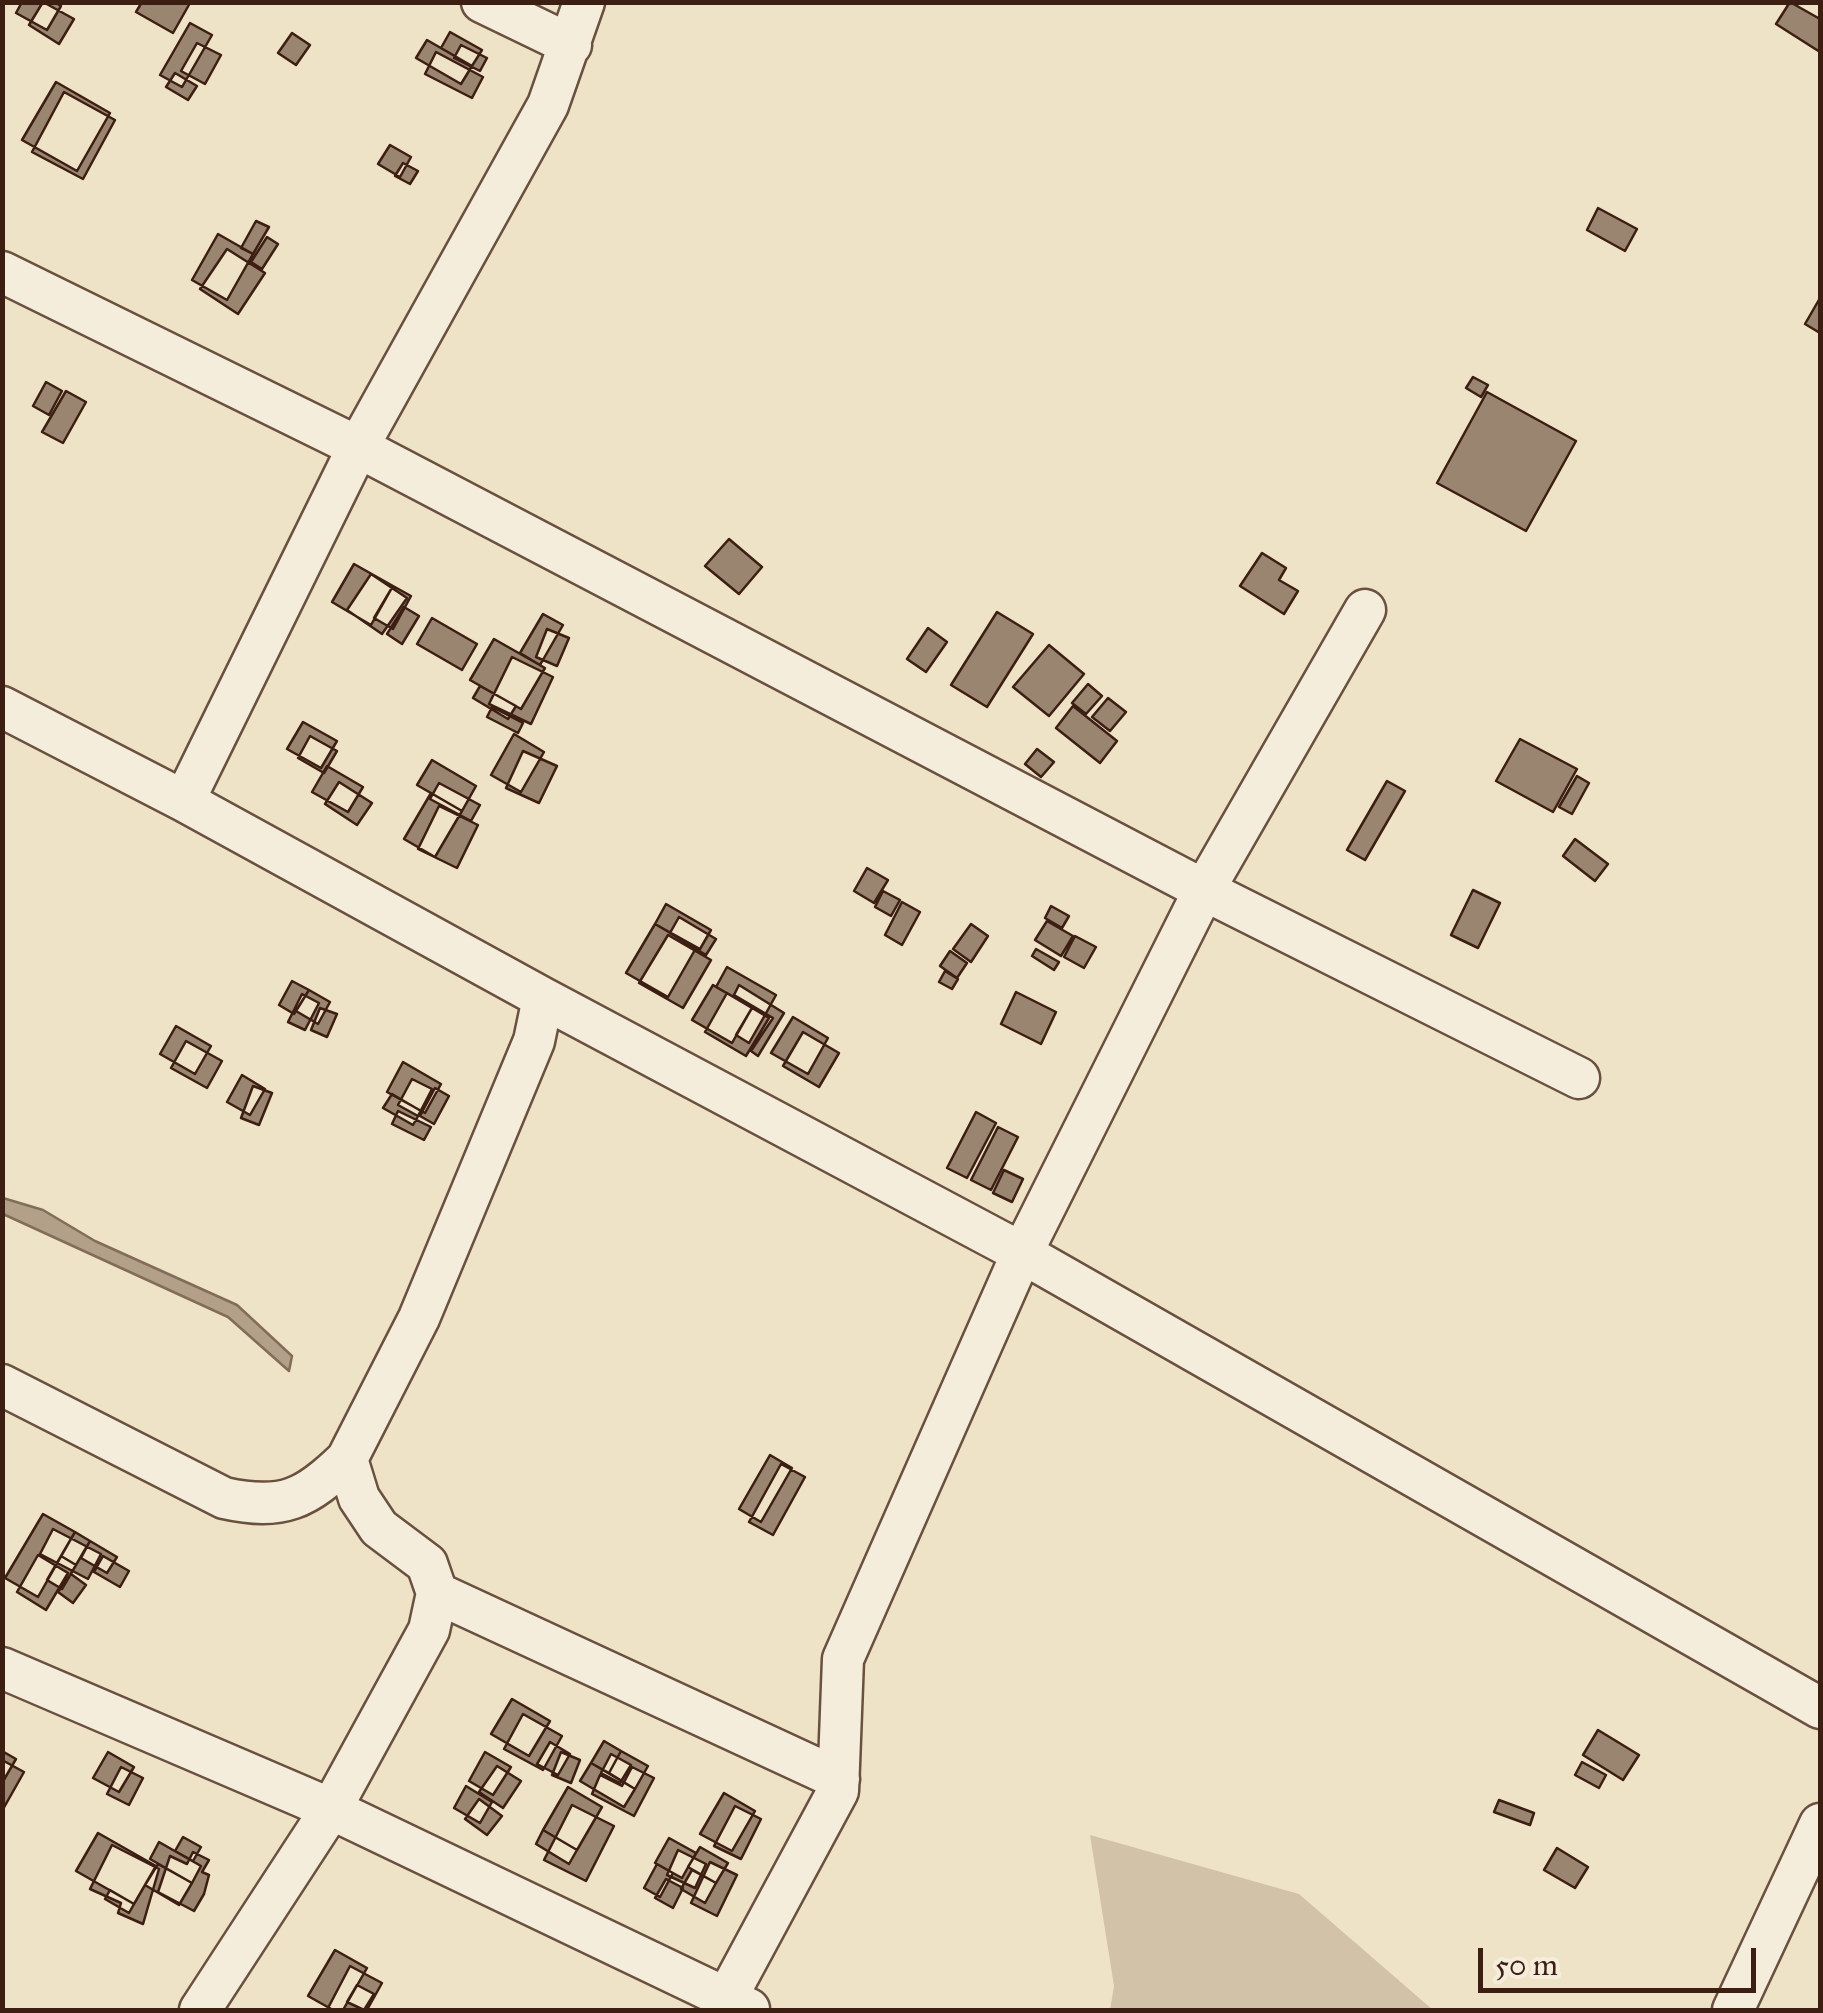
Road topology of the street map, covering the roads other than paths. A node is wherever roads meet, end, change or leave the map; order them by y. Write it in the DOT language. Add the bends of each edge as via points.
graph roads {
  1 [pos="482,2"];
  2 [pos="584,2"];
  3 [pos="571,45"];
  4 [pos="2,272"];
  5 [pos="358,446"];
  6 [pos="1365,610"];
  7 [pos="2,707"];
  8 [pos="184,801"];
  9 [pos="1204,890"];
  10 [pos="543,998"];
  11 [pos="1579,1078"];
  12 [pos="1022,1253"];
  13 [pos="2,1386"];
  14 [pos="347,1459"];
  15 [pos="438,1594"];
  16 [pos="2,1668"];
  17 [pos="1820,1708"];
  18 [pos="839,1779"];
  19 [pos="331,1809"];
  20 [pos="1820,1824"];
  21 [pos="733,2006"];
  22 [pos="200,2010"];
  23 [pos="1733,2010"];
  1 -- 3 [label="street"];
  2 -- 3 [label="street"];
  3 -- 5 [label="street" via="548,104"];
  4 -- 5 [label="street"];
  5 -- 8 [label="street"];
  5 -- 9 [label="street"];
  6 -- 9 [label="street"];
  7 -- 8 [label="street"];
  8 -- 10 [label="street"];
  9 -- 11 [label="street"];
  9 -- 12 [label="street"];
  10 -- 12 [label="street"];
  10 -- 14 [label="street" via="534,1042 419,1318"];
  12 -- 17 [label="street"];
  12 -- 18 [label="street" via="844,1658"];
  13 -- 14 [label="street" via="224,1498 296,1498"];
  14 -- 15 [label="street" via="359,1498 380,1528 428,1564"];
  15 -- 18 [label="street"];
  15 -- 19 [label="street" via="428,1630"];
  16 -- 19 [label="street"];
  18 -- 21 [label="street"];
  19 -- 21 [label="street"];
  19 -- 22 [label="street"];
  20 -- 23 [label="street"];
}
